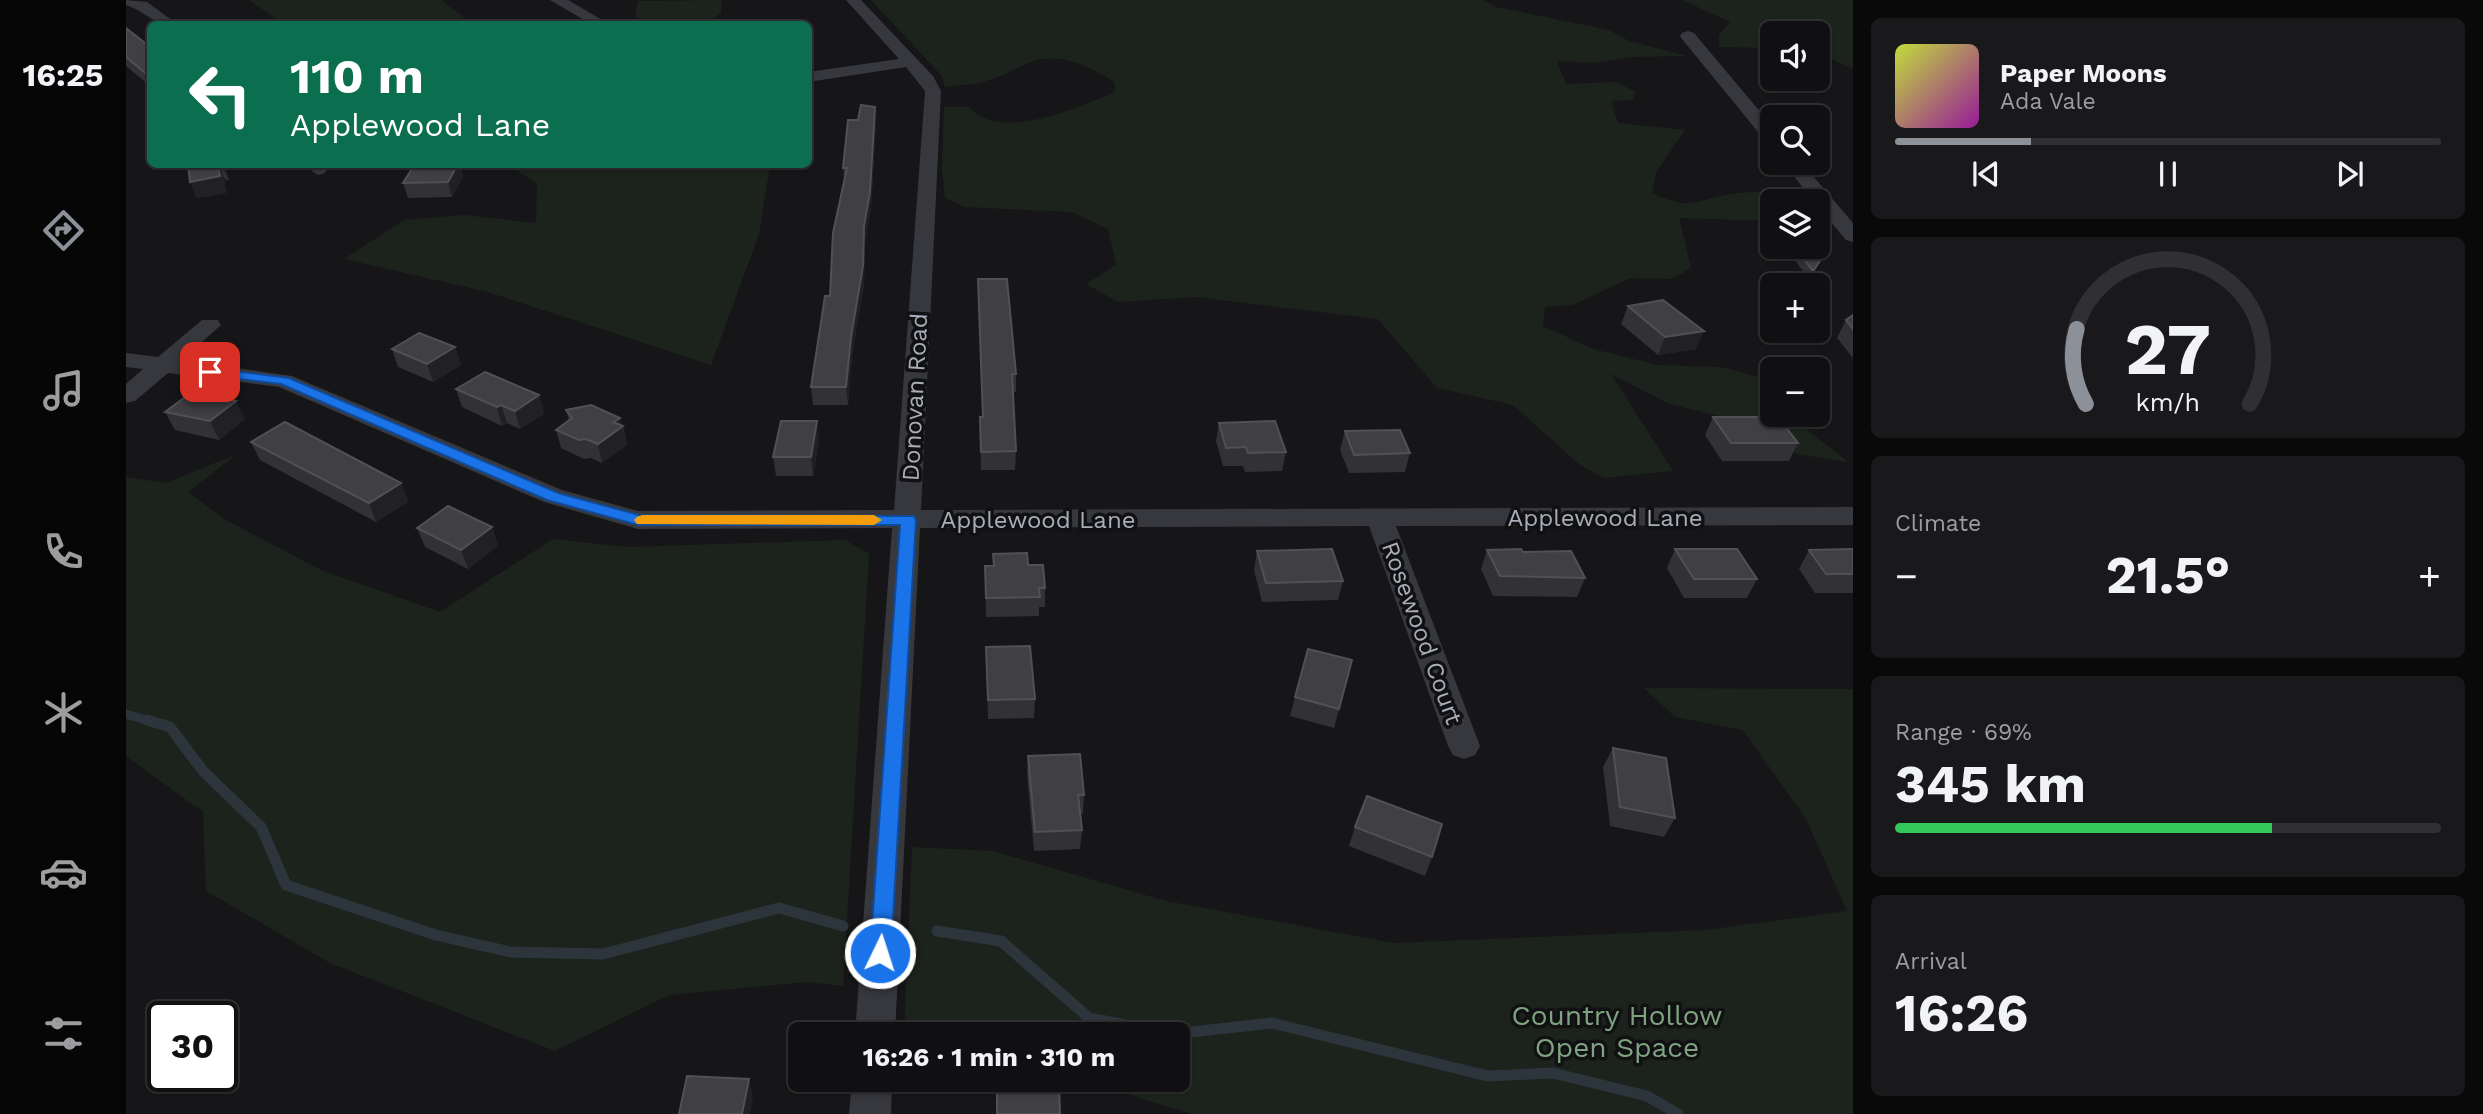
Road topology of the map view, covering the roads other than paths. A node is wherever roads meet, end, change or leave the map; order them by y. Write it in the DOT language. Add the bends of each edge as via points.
graph roads {
  1 [pos="127,0"];
  2 [pos="557,0"];
  3 [pos="853,0"];
  4 [pos="165,21"];
  5 [pos="596,21"];
  6 [pos="1688,36"];
  7 [pos="910,62"];
  8 [pos="812,77"];
  9 [pos="1760,123"];
  10 [pos="1802,175"];
  11 [pos="1853,236"];
  12 [pos="210,325"];
  13 [pos="126,360"];
  14 [pos="160,366"];
  15 [pos="126,396"];
  16 [pos="1853,516"];
  17 [pos="908,520"];
  18 [pos="1380,520"];
  19 [pos="1464,746"];
  20 [pos="876,1022"];
  21 [pos="871,1092"];
  22 [pos="870,1114"];
  1 -- 4 [label="street"];
  2 -- 5 [label="street"];
  3 -- 7 [label="street, Donovan Road"];
  6 -- 9 [label="street"];
  7 -- 8 [label="street"];
  7 -- 17 [label="street, Donovan Road" via="933,91"];
  10 -- 11 [label="street"];
  12 -- 14 [label="street"];
  13 -- 14 [label="street, Applewood Lane"];
  14 -- 15 [label="street"];
  14 -- 17 [label="street, Applewood Lane" via="284,381 553,496 638,520"];
  16 -- 18 [label="street, Applewood Lane"];
  17 -- 18 [label="street, Applewood Lane"];
  17 -- 20 [label="street, Donovan Road"];
  18 -- 19 [label="street, Rosewood Court"];
  21 -- 22 [label="street"];
}
